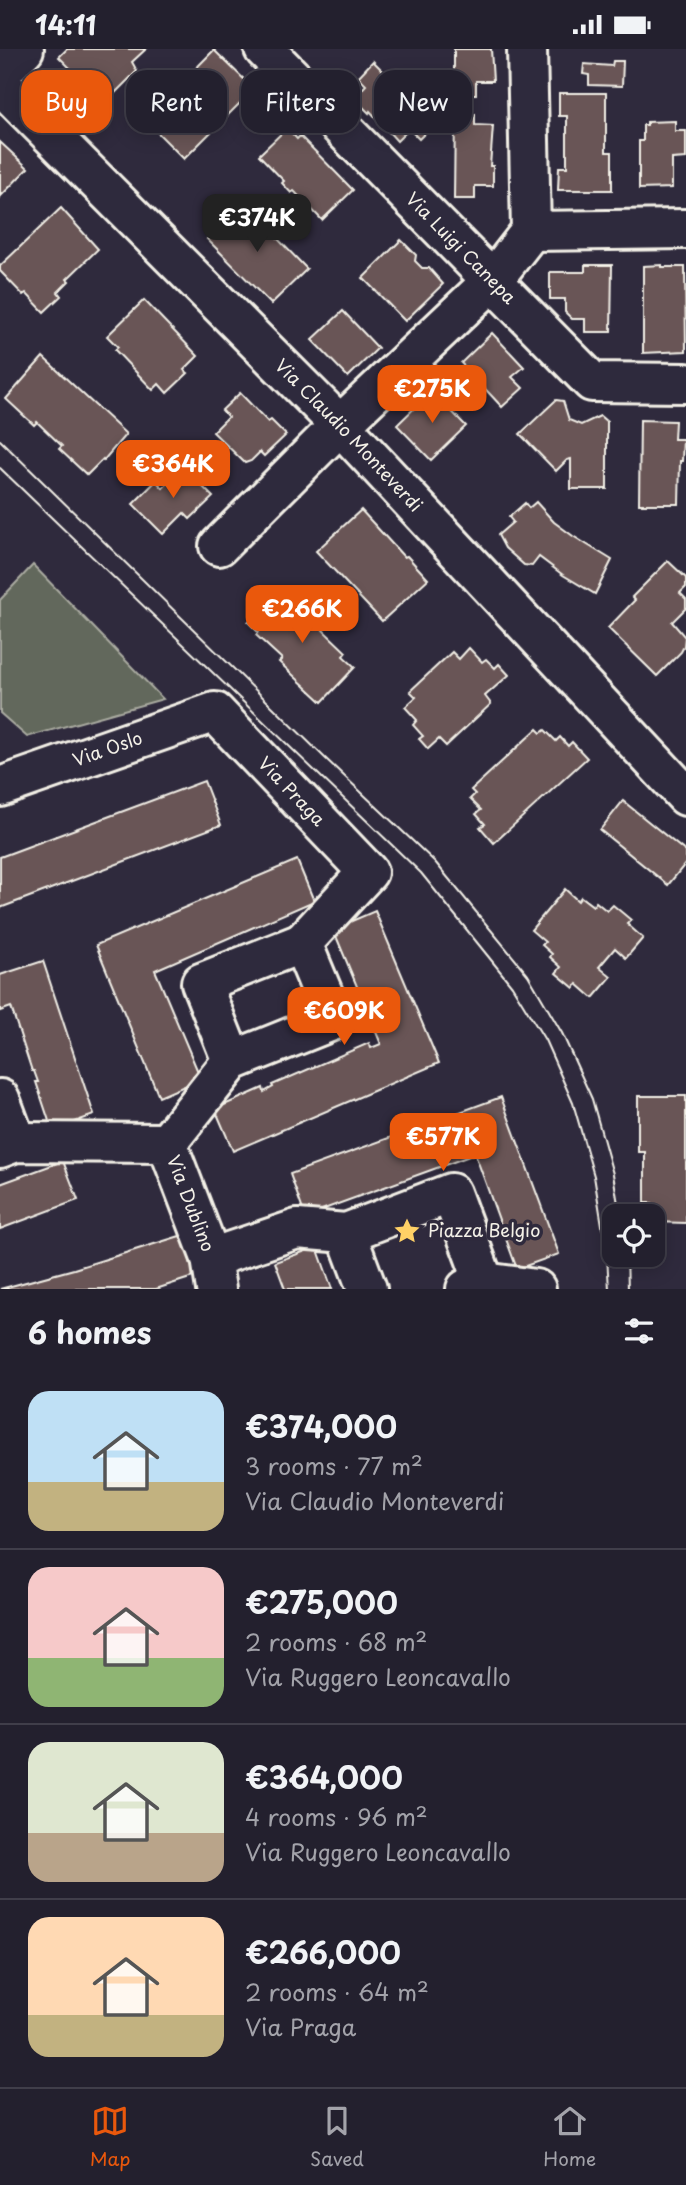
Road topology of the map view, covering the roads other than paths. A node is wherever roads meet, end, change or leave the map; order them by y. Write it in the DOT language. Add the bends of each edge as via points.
graph roads {
  1 [pos="24,49"];
  2 [pos="264,49"];
  3 [pos="527,49"];
  4 [pos="0,73"];
  5 [pos="0,84"];
  6 [pos="686,229"];
  7 [pos="531,231"];
  8 [pos="492,281"];
  9 [pos="686,383"];
  10 [pos="340,425"];
  11 [pos="219,546"];
  12 [pos="215,712"];
  13 [pos="0,787"];
  14 [pos="686,796"];
  15 [pos="302,943"];
  16 [pos="232,1061"];
  17 [pos="0,1099"];
  18 [pos="167,1143"];
  19 [pos="8,1145"];
  20 [pos="346,1233"];
  21 [pos="213,1274"];
  22 [pos="475,1286"];
  23 [pos="367,1289"];
  24 [pos="536,1289"];
  1 -- 4 [label="street"];
  2 -- 8 [label="street, Via Luigi Canepa"];
  3 -- 7 [label="street"];
  5 -- 10 [label="street, Via Claudio Monteverdi"];
  6 -- 7 [label="street"];
  7 -- 8 [label="street"];
  8 -- 9 [label="street, Via Luigi Canepa" via="592,382"];
  8 -- 10 [label="street"];
  10 -- 11 [label="street"];
  10 -- 14 [label="street, Via Claudio Monteverdi"];
  12 -- 13 [label="street, Via Oslo"];
  12 -- 15 [label="street, Via Praga" via="368,872"];
  15 -- 16 [label="street" via="201,983"];
  15 -- 16 [label="street" via="334,1020"];
  16 -- 18 [label="street"];
  17 -- 19 [label="street"];
  18 -- 19 [label="street, Via Dublino"];
  18 -- 21 [label="street, Via Dublino"];
  20 -- 21 [label="street" via="297,1229"];
  20 -- 22 [label="street" via="451,1193"];
  20 -- 23 [label="street"];
  22 -- 24 [label="street"];
}
